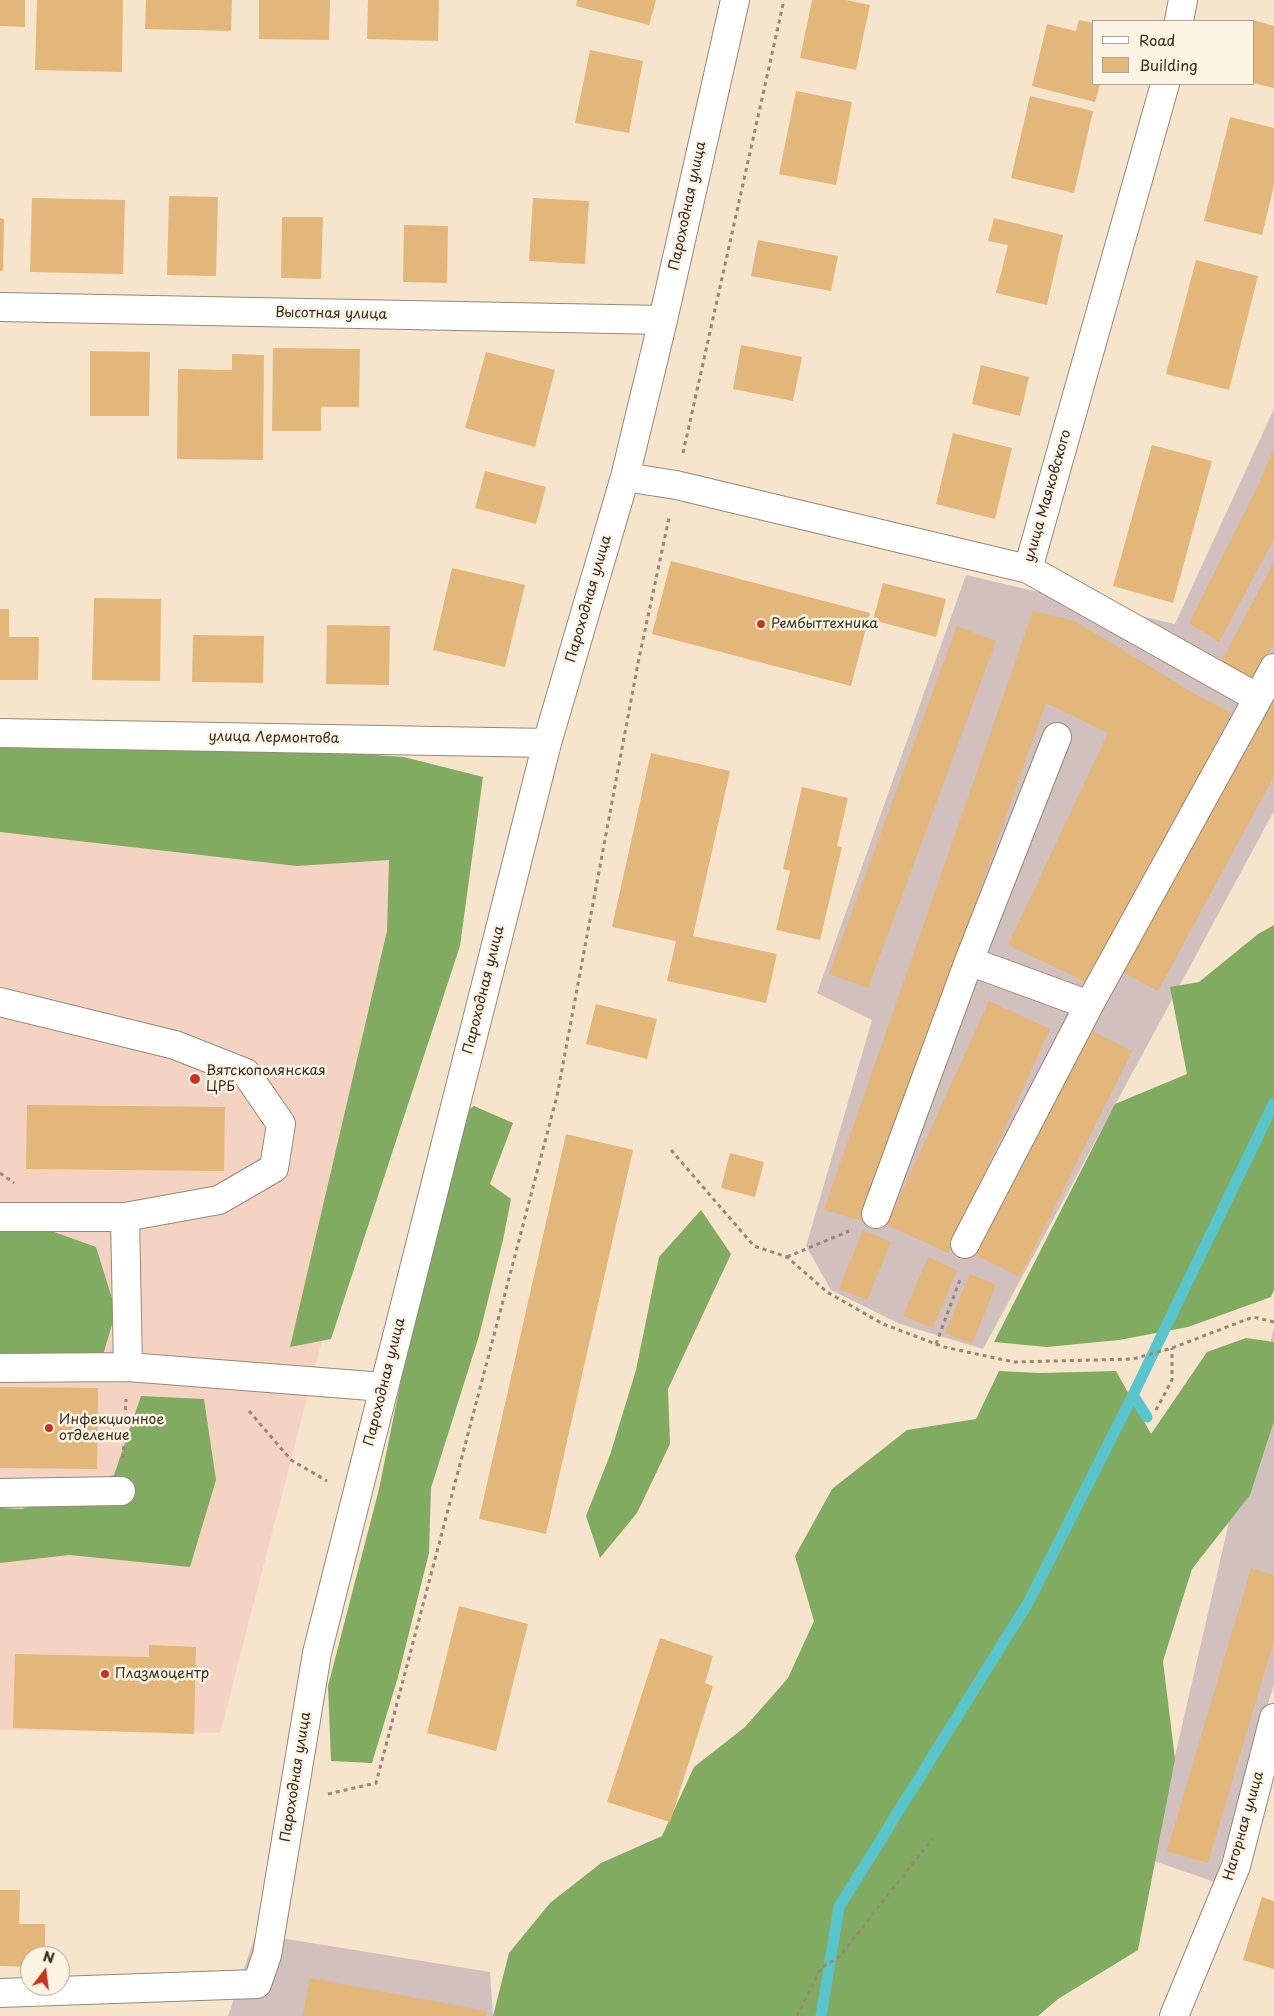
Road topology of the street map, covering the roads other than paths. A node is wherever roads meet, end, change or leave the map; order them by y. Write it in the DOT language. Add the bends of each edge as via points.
graph roads {
  1 [pos="735,0"];
  2 [pos="1184,0"];
  3 [pos="1179,20"];
  4 [pos="1165,85"];
  5 [pos="0,308"];
  6 [pos="663,320"];
  7 [pos="625,477"];
  8 [pos="1028,569"];
  9 [pos="1274,668"];
  10 [pos="1258,698"];
  11 [pos="0,733"];
  12 [pos="1057,737"];
  13 [pos="547,743"];
  14 [pos="969,961"];
  15 [pos="0,1002"];
  16 [pos="1089,1005"];
  17 [pos="876,1214"];
  18 [pos="125,1217"];
  19 [pos="0,1218"];
  20 [pos="965,1244"];
  21 [pos="128,1367"];
  22 [pos="0,1368"];
  23 [pos="384,1387"];
  24 [pos="121,1491"];
  25 [pos="0,1493"];
  26 [pos="1274,1718"];
  27 [pos="0,1993"];
  28 [pos="1174,2016"];
  1 -- 6 [label="street, Пароходная улица"];
  2 -- 3 [label="street"];
  4 -- 8 [label="street, улица Маяковского"];
  5 -- 6 [label="street, Высотная улица"];
  6 -- 7 [label="street, Пароходная улица"];
  7 -- 8 [label="street, улица Маяковского" via="676,485"];
  7 -- 13 [label="street, Пароходная улица"];
  8 -- 10 [label="street"];
  9 -- 10 [label="street"];
  10 -- 16 [label="street"];
  11 -- 13 [label="street, улица Лермонтова"];
  12 -- 14 [label="street"];
  13 -- 23 [label="street, Пароходная улица"];
  14 -- 16 [label="street"];
  14 -- 17 [label="street"];
  15 -- 18 [label="street" via="175,1045 246,1073 280,1124 274,1168 219,1200"];
  16 -- 20 [label="street"];
  18 -- 19 [label="street"];
  18 -- 21 [label="street"];
  21 -- 22 [label="street"];
  21 -- 23 [label="street"];
  23 -- 27 [label="street, Пароходная улица" via="317,1653 267,1955 257,1984"];
  24 -- 25 [label="street"];
  26 -- 28 [label="street, Нагорная улица" via="1236,1866"];
}
